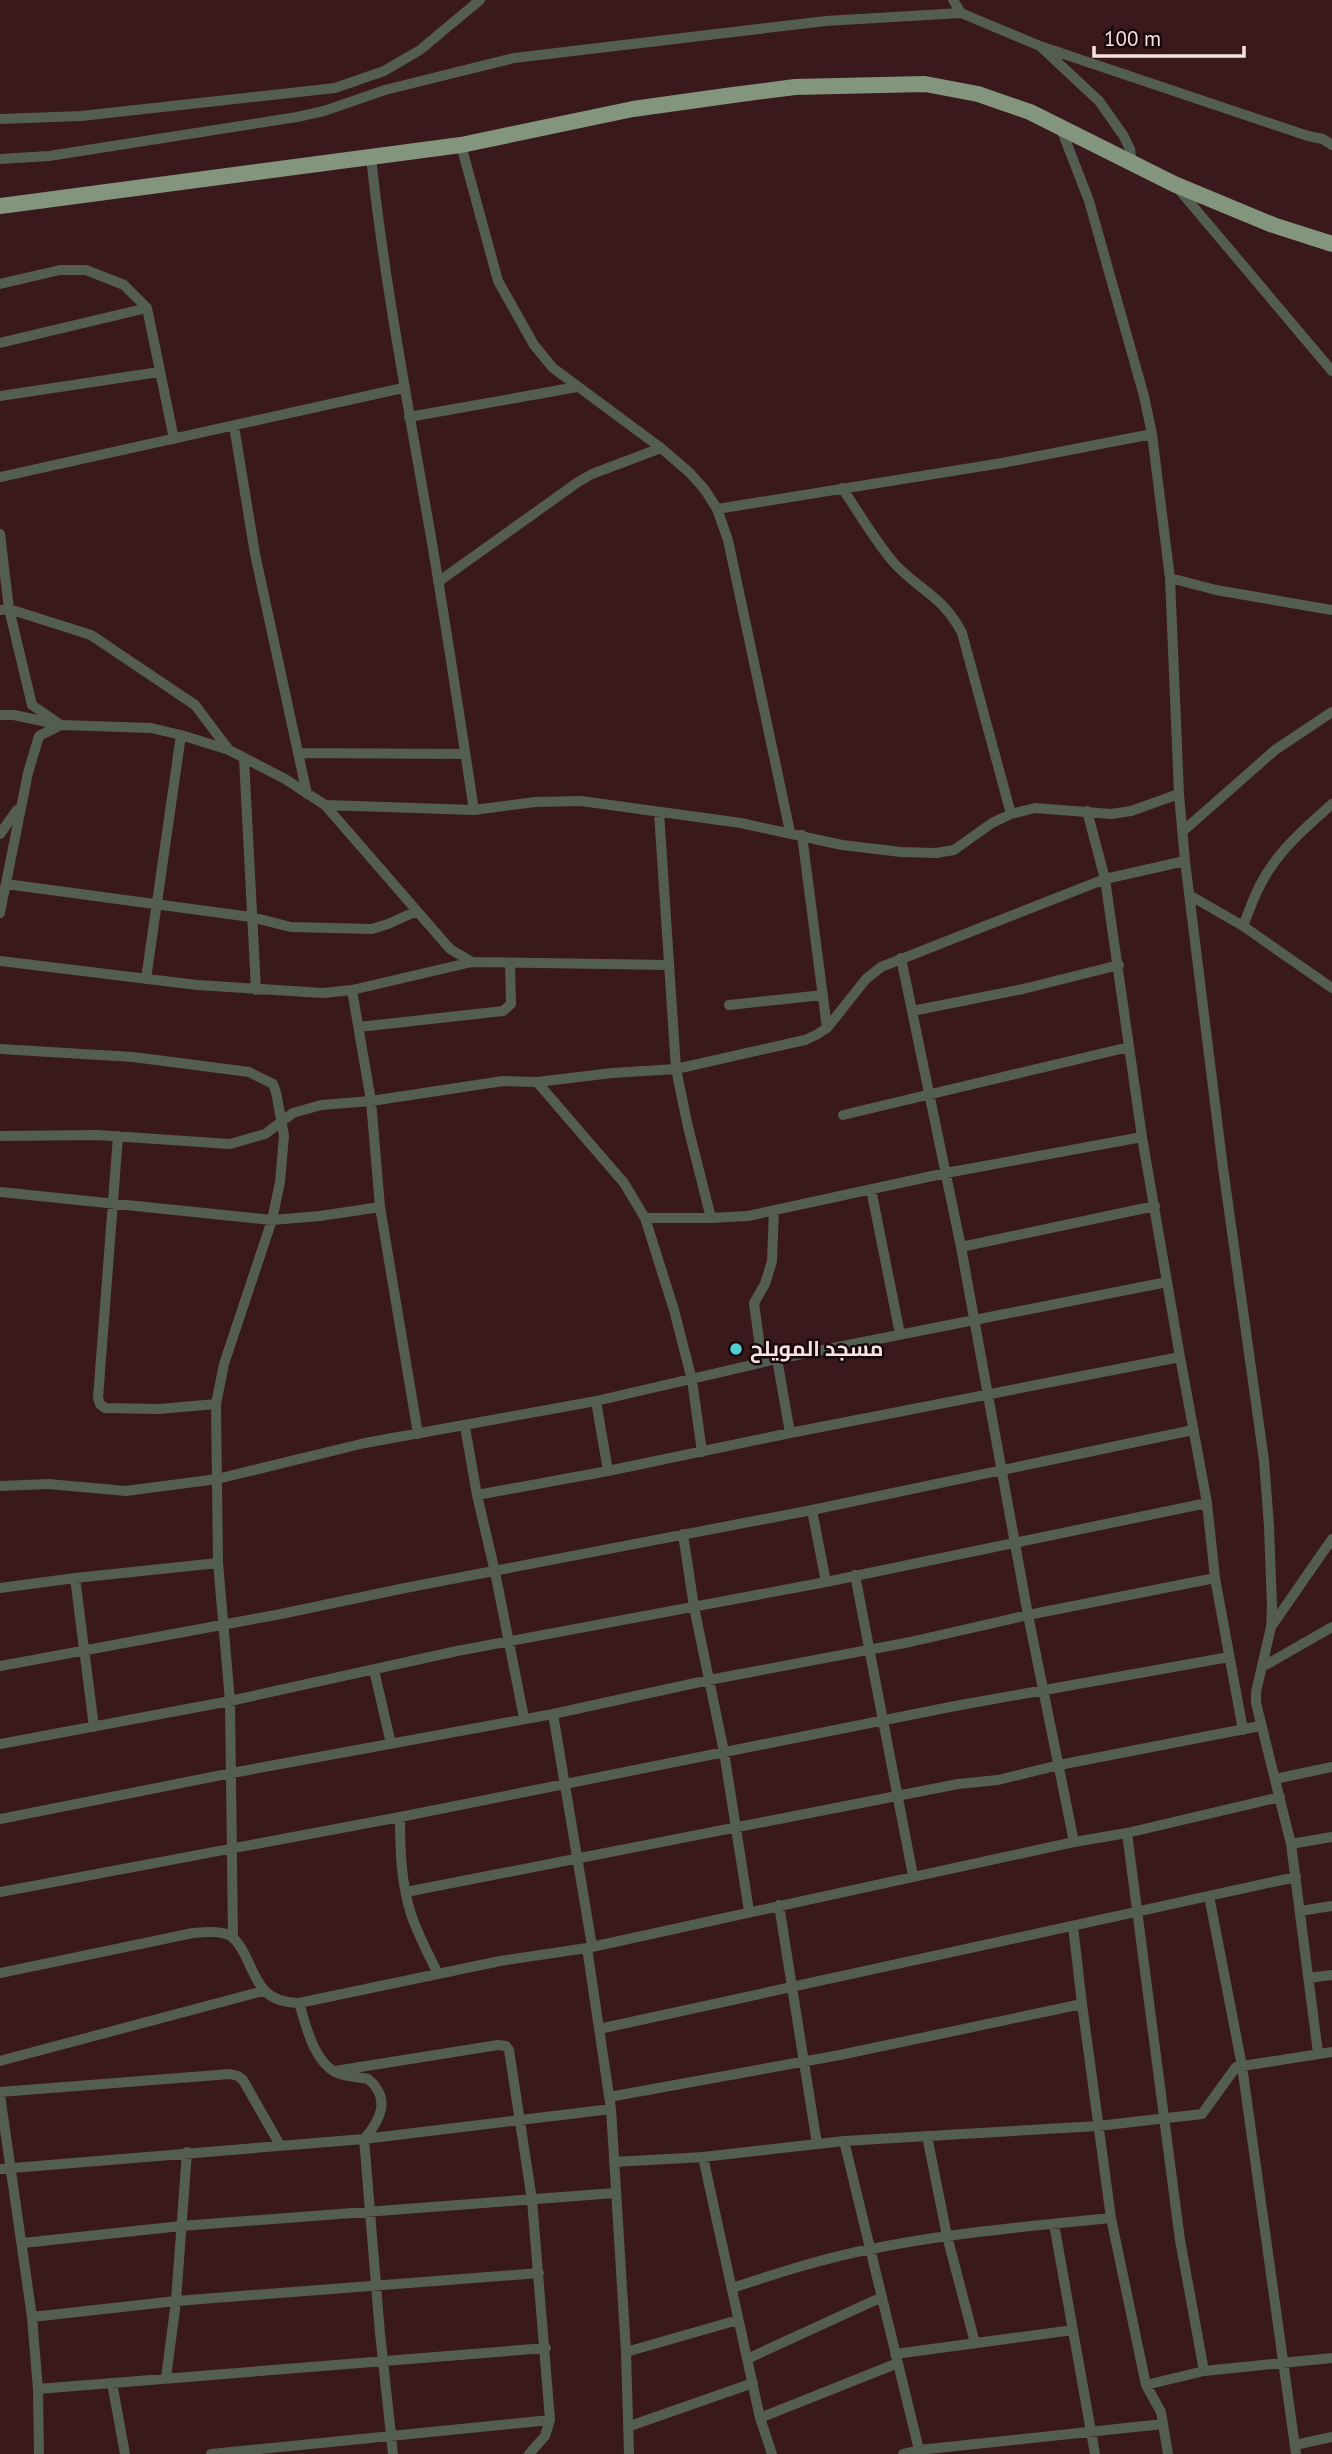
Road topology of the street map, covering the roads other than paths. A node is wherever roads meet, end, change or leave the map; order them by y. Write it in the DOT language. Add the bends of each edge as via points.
graph roads {
  1 [pos="480,0"];
  2 [pos="953,0"];
  3 [pos="961,13"];
  4 [pos="1040,46"];
  5 [pos="335,88"];
  6 [pos="340,106"];
  7 [pos="0,119"];
  8 [pos="1060,126"];
  9 [pos="1329,140"];
  10 [pos="461,145"];
  11 [pos="371,157"];
  12 [pos="0,159"];
  13 [pos="1132,164"];
  14 [pos="1174,184"];
  15 [pos="0,206"];
  16 [pos="1332,244"];
  17 [pos="0,284"];
  18 [pos="147,308"];
  19 [pos="0,343"];
  20 [pos="159,372"];
  21 [pos="1332,372"];
  22 [pos="577,387"];
  23 [pos="403,388"];
  24 [pos="0,396"];
  25 [pos="409,418"];
  26 [pos="234,426"];
  27 [pos="1152,433"];
  28 [pos="174,439"];
  29 [pos="661,448"];
  30 [pos="0,477"];
  31 [pos="842,488"];
  32 [pos="717,509"];
  33 [pos="0,534"];
  34 [pos="1170,578"];
  35 [pos="438,582"];
  36 [pos="4,603"];
  37 [pos="1332,610"];
  38 [pos="1332,712"];
  39 [pos="0,715"];
  40 [pos="61,725"];
  41 [pos="181,735"];
  42 [pos="229,750"];
  43 [pos="298,753"];
  44 [pos="465,754"];
  45 [pos="244,758"];
  46 [pos="307,793"];
  47 [pos="1178,794"];
  48 [pos="1332,804"];
  49 [pos="21,805"];
  50 [pos="324,805"];
  51 [pos="474,810"];
  52 [pos="659,811"];
  53 [pos="1087,811"];
  54 [pos="1011,814"];
  55 [pos="790,832"];
  56 [pos="1182,832"];
  57 [pos="0,834"];
  58 [pos="802,835"];
  59 [pos="1185,860"];
  60 [pos="1105,879"];
  61 [pos="6,884"];
  62 [pos="1191,895"];
  63 [pos="156,904"];
  64 [pos="417,911"];
  65 [pos="0,913"];
  66 [pos="251,917"];
  67 [pos="1243,926"];
  68 [pos="901,958"];
  69 [pos="0,961"];
  70 [pos="472,962"];
  71 [pos="510,963"];
  72 [pos="668,965"];
  73 [pos="1119,965"];
  74 [pos="146,979"];
  75 [pos="1332,988"];
  76 [pos="256,990"];
  77 [pos="352,990"];
  78 [pos="823,995"];
  79 [pos="729,1005"];
  80 [pos="912,1011"];
  81 [pos="359,1027"];
  82 [pos="827,1028"];
  83 [pos="1129,1047"];
  84 [pos="0,1049"];
  85 [pos="676,1069"];
  86 [pos="537,1082"];
  87 [pos="928,1094"];
  88 [pos="371,1101"];
  89 [pos="843,1115"];
  90 [pos="282,1121"];
  91 [pos="0,1136"];
  92 [pos="118,1136"];
  93 [pos="1142,1137"];
  94 [pos="946,1173"];
  95 [pos="871,1189"];
  96 [pos="0,1192"];
  97 [pos="113,1204"];
  98 [pos="1155,1206"];
  99 [pos="380,1207"];
  100 [pos="774,1210"];
  101 [pos="645,1217"];
  102 [pos="711,1218"];
  103 [pos="272,1220"];
  104 [pos="961,1247"];
  105 [pos="1167,1282"];
  106 [pos="973,1320"];
  107 [pos="900,1334"];
  108 [pos="1180,1357"];
  109 [pos="776,1359"];
  110 [pos="762,1362"];
  111 [pos="692,1380"];
  112 [pos="988,1395"];
  113 [pos="596,1401"];
  114 [pos="216,1404"];
  115 [pos="465,1427"];
  116 [pos="1193,1430"];
  117 [pos="790,1433"];
  118 [pos="418,1434"];
  119 [pos="702,1452"];
  120 [pos="1002,1468"];
  121 [pos="608,1471"];
  122 [pos="217,1479"];
  123 [pos="0,1486"];
  124 [pos="477,1495"];
  125 [pos="1207,1503"];
  126 [pos="812,1510"];
  127 [pos="683,1534"];
  128 [pos="1332,1539"];
  129 [pos="1015,1541"];
  130 [pos="218,1563"];
  131 [pos="495,1572"];
  132 [pos="855,1575"];
  133 [pos="75,1578"];
  134 [pos="1216,1578"];
  135 [pos="826,1582"];
  136 [pos="0,1588"];
  137 [pos="694,1607"];
  138 [pos="1028,1615"];
  139 [pos="223,1624"];
  140 [pos="1271,1627"];
  141 [pos="1332,1627"];
  142 [pos="508,1643"];
  143 [pos="84,1650"];
  144 [pos="869,1650"];
  145 [pos="1229,1657"];
  146 [pos="0,1666"];
  147 [pos="1262,1667"];
  148 [pos="374,1670"];
  149 [pos="709,1680"];
  150 [pos="1043,1690"];
  151 [pos="230,1702"];
  152 [pos="553,1714"];
  153 [pos="524,1718"];
  154 [pos="883,1722"];
  155 [pos="1260,1726"];
  156 [pos="94,1727"];
  157 [pos="1243,1730"];
  158 [pos="0,1744"];
  159 [pos="391,1744"];
  160 [pos="724,1752"];
  161 [pos="1059,1765"];
  162 [pos="1332,1767"];
  163 [pos="232,1773"];
  164 [pos="1275,1779"];
  165 [pos="564,1785"];
  166 [pos="898,1797"];
  167 [pos="1280,1797"];
  168 [pos="400,1817"];
  169 [pos="0,1819"];
  170 [pos="735,1828"];
  171 [pos="1127,1833"];
  172 [pos="1332,1837"];
  173 [pos="1074,1842"];
  174 [pos="1291,1844"];
  175 [pos="233,1849"];
  176 [pos="578,1857"];
  177 [pos="912,1876"];
  178 [pos="1296,1877"];
  179 [pos="0,1892"];
  180 [pos="406,1892"];
  181 [pos="1209,1896"];
  182 [pos="779,1905"];
  183 [pos="1332,1906"];
  184 [pos="749,1911"];
  185 [pos="1300,1911"];
  186 [pos="1138,1912"];
  187 [pos="1073,1926"];
  188 [pos="233,1938"];
  189 [pos="590,1947"];
  190 [pos="0,1973"];
  191 [pos="438,1974"];
  192 [pos="1332,1975"];
  193 [pos="1308,1978"];
  194 [pos="792,1987"];
  195 [pos="263,1991"];
  196 [pos="299,2003"];
  197 [pos="1082,2004"];
  198 [pos="599,2029"];
  199 [pos="1332,2052"];
  200 [pos="1318,2053"];
  201 [pos="0,2061"];
  202 [pos="805,2062"];
  203 [pos="1241,2066"];
  204 [pos="335,2071"];
  205 [pos="0,2094"];
  206 [pos="609,2097"];
  207 [pos="611,2109"];
  208 [pos="1163,2118"];
  209 [pos="520,2120"];
  210 [pos="1098,2126"];
  211 [pos="927,2136"];
  212 [pos="364,2138"];
  213 [pos="844,2141"];
  214 [pos="817,2144"];
  215 [pos="280,2145"];
  216 [pos="187,2152"];
  217 [pos="703,2157"];
  218 [pos="614,2162"];
  219 [pos="5,2168"];
  220 [pos="615,2193"];
  221 [pos="532,2200"];
  222 [pos="370,2213"];
  223 [pos="1111,2218"];
  224 [pos="1054,2224"];
  225 [pos="181,2226"];
  226 [pos="947,2236"];
  227 [pos="23,2243"];
  228 [pos="870,2249"];
  229 [pos="539,2273"];
  230 [pos="376,2286"];
  231 [pos="732,2288"];
  232 [pos="882,2297"];
  233 [pos="176,2301"];
  234 [pos="32,2318"];
  235 [pos="738,2320"];
  236 [pos="1073,2330"];
  237 [pos="975,2343"];
  238 [pos="546,2348"];
  239 [pos="626,2352"];
  240 [pos="1332,2358"];
  241 [pos="747,2359"];
  242 [pos="896,2359"];
  243 [pos="383,2361"];
  244 [pos="1282,2364"];
  245 [pos="1203,2371"];
  246 [pos="166,2378"];
  247 [pos="112,2383"];
  248 [pos="752,2383"];
  249 [pos="1146,2385"];
  250 [pos="38,2389"];
  251 [pos="760,2418"];
  252 [pos="550,2420"];
  253 [pos="1163,2424"];
  254 [pos="629,2427"];
  255 [pos="1091,2433"];
  256 [pos="389,2437"];
  257 [pos="1332,2437"];
  258 [pos="1296,2449"];
  259 [pos="919,2450"];
  260 [pos="39,2454"];
  261 [pos="125,2454"];
  262 [pos="211,2454"];
  263 [pos="393,2454"];
  264 [pos="530,2454"];
  265 [pos="629,2454"];
  266 [pos="772,2454"];
  267 [pos="903,2454"];
  268 [pos="1095,2454"];
  269 [pos="1168,2454"];
  1 -- 5 [label="street" via="420,50 384,71"];
  2 -- 3 [label="street"];
  3 -- 4 [label="street"];
  3 -- 6 [label="street" via="825,21 514,58"];
  4 -- 9 [label="street"];
  4 -- 13 [label="street" via="1099,101 1123,135"];
  5 -- 6 [label="street"];
  5 -- 7 [label="street" via="81,116"];
  6 -- 12 [label="street" via="297,117 49,156"];
  8 -- 10 [label="main road" via="978,94 925,84 796,87 633,109"];
  8 -- 13 [label="main road"];
  8 -- 27 [label="street" via="1089,201"];
  10 -- 11 [label="main road"];
  10 -- 22 [label="street" via="498,281 534,345 552,368"];
  11 -- 15 [label="main road"];
  11 -- 23 [label="street"];
  13 -- 14 [label="main road"];
  14 -- 16 [label="main road"];
  14 -- 21 [label="street"];
  17 -- 18 [label="street" via="86,270 124,285"];
  18 -- 19 [label="street"];
  18 -- 20 [label="street"];
  20 -- 24 [label="street"];
  20 -- 28 [label="street"];
  22 -- 25 [label="street"];
  22 -- 29 [label="street"];
  23 -- 25 [label="street"];
  23 -- 26 [label="street"];
  25 -- 35 [label="street"];
  26 -- 28 [label="street"];
  26 -- 43 [label="street" via="255,554"];
  27 -- 31 [label="street"];
  27 -- 34 [label="street"];
  28 -- 30 [label="street"];
  29 -- 32 [label="street" via="690,473"];
  29 -- 35 [label="street" via="578,482"];
  31 -- 32 [label="street"];
  31 -- 54 [label="street" via="895,564 945,605 962,633"];
  32 -- 55 [label="street" via="728,540"];
  33 -- 36 [label="street"];
  34 -- 37 [label="street"];
  34 -- 47 [label="street"];
  35 -- 44 [label="street"];
  36 -- 40 [label="street" via="32,705"];
  36 -- 42 [label="street" via="91,635 195,705"];
  38 -- 56 [label="street" via="1275,750"];
  39 -- 40 [label="street"];
  40 -- 41 [label="street"];
  40 -- 49 [label="street" via="39,736"];
  41 -- 42 [label="street"];
  41 -- 63 [label="street"];
  42 -- 45 [label="street"];
  43 -- 44 [label="street"];
  43 -- 46 [label="street"];
  44 -- 51 [label="street"];
  45 -- 46 [label="street"];
  45 -- 66 [label="street"];
  46 -- 50 [label="street"];
  47 -- 53 [label="street" via="1131,811"];
  47 -- 56 [label="street"];
  48 -- 67 [label="street" via="1272,865"];
  49 -- 57 [label="street"];
  49 -- 61 [label="street"];
  50 -- 51 [label="street"];
  50 -- 64 [label="street"];
  51 -- 52 [label="street" via="581,801"];
  52 -- 55 [label="street"];
  52 -- 72 [label="street"];
  53 -- 54 [label="street" via="1035,808"];
  53 -- 60 [label="street"];
  54 -- 58 [label="street" via="954,850 936,853 842,845"];
  55 -- 58 [label="street"];
  56 -- 59 [label="street"];
  58 -- 78 [label="street"];
  59 -- 60 [label="street"];
  59 -- 62 [label="street"];
  60 -- 68 [label="street"];
  60 -- 73 [label="street"];
  61 -- 63 [label="street"];
  61 -- 65 [label="street"];
  62 -- 67 [label="street"];
  62 -- 140 [label="street" via="1264,1460"];
  63 -- 66 [label="street"];
  63 -- 74 [label="street"];
  64 -- 66 [label="street" via="372,929 291,927"];
  64 -- 70 [label="street" via="450,949"];
  66 -- 76 [label="street"];
  67 -- 75 [label="street"];
  68 -- 80 [label="street"];
  68 -- 82 [label="street" via="866,979"];
  69 -- 74 [label="street"];
  70 -- 71 [label="street"];
  70 -- 77 [label="street"];
  71 -- 72 [label="street"];
  71 -- 81 [label="street" via="511,1004 503,1012"];
  72 -- 85 [label="street"];
  73 -- 80 [label="street"];
  73 -- 83 [label="street"];
  74 -- 76 [label="street"];
  76 -- 77 [label="street"];
  77 -- 81 [label="street"];
  78 -- 79 [label="street"];
  78 -- 82 [label="street"];
  80 -- 87 [label="street"];
  81 -- 88 [label="street"];
  82 -- 85 [label="street" via="805,1040"];
  83 -- 87 [label="street"];
  83 -- 93 [label="street"];
  84 -- 90 [label="street" via="133,1057 249,1072 273,1084"];
  85 -- 86 [label="street"];
  85 -- 102 [label="street"];
  86 -- 88 [label="street" via="503,1081"];
  86 -- 101 [label="street" via="624,1183"];
  87 -- 89 [label="street"];
  87 -- 94 [label="street"];
  88 -- 90 [label="street" via="302,1109"];
  88 -- 99 [label="street"];
  90 -- 92 [label="street" via="265,1134 230,1144"];
  90 -- 103 [label="street" via="283,1150"];
  91 -- 92 [label="street"];
  92 -- 97 [label="street"];
  93 -- 94 [label="street"];
  93 -- 98 [label="street"];
  94 -- 95 [label="street"];
  94 -- 104 [label="street"];
  95 -- 100 [label="street"];
  95 -- 107 [label="street"];
  96 -- 97 [label="street"];
  97 -- 103 [label="street"];
  97 -- 114 [label="street" via="100,1404 105,1408 159,1409"];
  98 -- 104 [label="street"];
  98 -- 105 [label="street"];
  99 -- 103 [label="street"];
  99 -- 118 [label="street"];
  100 -- 102 [label="street"];
  100 -- 110 [label="street" via="772,1261 754,1303"];
  101 -- 102 [label="street"];
  101 -- 111 [label="street"];
  103 -- 114 [label="street" via="224,1364"];
  104 -- 106 [label="street"];
  105 -- 106 [label="street"];
  105 -- 108 [label="street"];
  106 -- 107 [label="street"];
  106 -- 112 [label="street"];
  107 -- 109 [label="street"];
  108 -- 112 [label="street"];
  108 -- 116 [label="street"];
  109 -- 110 [label="street"];
  109 -- 117 [label="street"];
  110 -- 111 [label="street"];
  111 -- 113 [label="street"];
  111 -- 119 [label="street"];
  112 -- 117 [label="street"];
  112 -- 120 [label="street"];
  113 -- 115 [label="street"];
  113 -- 121 [label="street"];
  114 -- 122 [label="street"];
  115 -- 118 [label="street"];
  115 -- 124 [label="street"];
  116 -- 120 [label="street"];
  116 -- 125 [label="street"];
  117 -- 119 [label="street"];
  118 -- 122 [label="street"];
  119 -- 121 [label="street"];
  120 -- 126 [label="street"];
  120 -- 129 [label="street"];
  121 -- 124 [label="street"];
  122 -- 123 [label="street" via="126,1491 48,1484"];
  122 -- 130 [label="street"];
  124 -- 131 [label="street"];
  125 -- 129 [label="street"];
  125 -- 134 [label="street"];
  126 -- 127 [label="street"];
  126 -- 135 [label="street"];
  127 -- 131 [label="street"];
  127 -- 137 [label="street"];
  128 -- 140 [label="street"];
  129 -- 132 [label="street"];
  129 -- 138 [label="street"];
  130 -- 133 [label="street"];
  130 -- 139 [label="street"];
  131 -- 139 [label="street"];
  131 -- 142 [label="street"];
  132 -- 135 [label="street"];
  132 -- 144 [label="street"];
  133 -- 136 [label="street"];
  133 -- 143 [label="street"];
  134 -- 138 [label="street"];
  134 -- 145 [label="street"];
  135 -- 137 [label="street"];
  137 -- 142 [label="street"];
  137 -- 149 [label="street"];
  138 -- 144 [label="street"];
  138 -- 150 [label="street"];
  139 -- 143 [label="street"];
  139 -- 151 [label="street"];
  140 -- 147 [label="street"];
  141 -- 147 [label="street"];
  142 -- 148 [label="street"];
  142 -- 153 [label="street"];
  143 -- 146 [label="street"];
  143 -- 156 [label="street"];
  144 -- 149 [label="street"];
  144 -- 154 [label="street"];
  145 -- 150 [label="street"];
  145 -- 157 [label="street"];
  147 -- 155 [label="street" via="1256,1703"];
  148 -- 151 [label="street"];
  148 -- 159 [label="street"];
  149 -- 152 [label="street"];
  149 -- 160 [label="street"];
  150 -- 154 [label="street"];
  150 -- 161 [label="street"];
  151 -- 156 [label="street"];
  151 -- 163 [label="street"];
  152 -- 153 [label="street"];
  152 -- 165 [label="street"];
  153 -- 159 [label="street"];
  154 -- 160 [label="street"];
  154 -- 166 [label="street"];
  155 -- 157 [label="street"];
  155 -- 164 [label="street"];
  156 -- 158 [label="street"];
  157 -- 161 [label="street"];
  159 -- 163 [label="street"];
  160 -- 165 [label="street"];
  160 -- 170 [label="street"];
  161 -- 166 [label="street"];
  161 -- 173 [label="street"];
  162 -- 164 [label="street"];
  163 -- 169 [label="street"];
  163 -- 175 [label="street"];
  164 -- 167 [label="street"];
  165 -- 168 [label="street"];
  165 -- 176 [label="street"];
  166 -- 170 [label="street"];
  166 -- 177 [label="street"];
  167 -- 171 [label="street"];
  167 -- 174 [label="street"];
  168 -- 175 [label="street"];
  168 -- 180 [label="street"];
  170 -- 176 [label="street"];
  170 -- 184 [label="street"];
  171 -- 173 [label="street"];
  171 -- 186 [label="street"];
  172 -- 174 [label="street"];
  173 -- 177 [label="street"];
  174 -- 178 [label="street"];
  175 -- 179 [label="street"];
  175 -- 188 [label="street"];
  176 -- 180 [label="street"];
  176 -- 189 [label="street"];
  177 -- 182 [label="street"];
  178 -- 181 [label="street"];
  178 -- 185 [label="street"];
  180 -- 191 [label="street"];
  181 -- 186 [label="street"];
  181 -- 203 [label="street"];
  182 -- 184 [label="street"];
  182 -- 194 [label="street"];
  183 -- 185 [label="street"];
  184 -- 189 [label="street"];
  185 -- 193 [label="street"];
  186 -- 187 [label="street"];
  186 -- 208 [label="street"];
  187 -- 194 [label="street"];
  187 -- 197 [label="street"];
  188 -- 190 [label="street" via="193,1933"];
  188 -- 195 [label="street"];
  189 -- 191 [label="street"];
  189 -- 198 [label="street"];
  191 -- 196 [label="street"];
  192 -- 193 [label="street"];
  193 -- 200 [label="street"];
  194 -- 198 [label="street"];
  194 -- 202 [label="street"];
  195 -- 196 [label="street" via="274,1999"];
  195 -- 201 [label="street"];
  196 -- 204 [label="street" via="316,2049"];
  197 -- 202 [label="street"];
  197 -- 210 [label="street"];
  198 -- 206 [label="street"];
  199 -- 200 [label="street"];
  200 -- 203 [label="street"];
  202 -- 206 [label="street"];
  202 -- 214 [label="street"];
  203 -- 208 [label="street" via="1233,2070 1205,2112"];
  203 -- 244 [label="street"];
  204 -- 209 [label="street" via="503,2045 510,2054"];
  204 -- 212 [label="street" via="368,2078 378,2091 381,2112"];
  205 -- 215 [label="street" via="230,2074 247,2086"];
  205 -- 219 [label="street"];
  206 -- 207 [label="street"];
  207 -- 209 [label="street"];
  207 -- 218 [label="street"];
  208 -- 210 [label="street"];
  208 -- 245 [label="street"];
  209 -- 212 [label="street"];
  209 -- 221 [label="street"];
  210 -- 211 [label="street"];
  210 -- 223 [label="street"];
  211 -- 213 [label="street"];
  211 -- 226 [label="street"];
  212 -- 215 [label="street"];
  212 -- 222 [label="street"];
  213 -- 214 [label="street"];
  213 -- 228 [label="street"];
  214 -- 217 [label="street"];
  215 -- 216 [label="street"];
  216 -- 219 [label="street"];
  216 -- 225 [label="street"];
  217 -- 218 [label="street"];
  217 -- 231 [label="street"];
  218 -- 220 [label="street"];
  219 -- 227 [label="street"];
  220 -- 221 [label="street"];
  220 -- 239 [label="street"];
  221 -- 222 [label="street"];
  221 -- 229 [label="street"];
  222 -- 225 [label="street"];
  222 -- 230 [label="street"];
  223 -- 224 [label="street"];
  223 -- 249 [label="street"];
  224 -- 226 [label="street"];
  224 -- 236 [label="street"];
  225 -- 227 [label="street"];
  225 -- 233 [label="street"];
  226 -- 228 [label="street"];
  226 -- 237 [label="street"];
  227 -- 234 [label="street"];
  228 -- 231 [label="street"];
  228 -- 232 [label="street"];
  229 -- 230 [label="street"];
  229 -- 238 [label="street"];
  230 -- 233 [label="street"];
  230 -- 243 [label="street"];
  231 -- 235 [label="street"];
  232 -- 241 [label="street"];
  232 -- 242 [label="street"];
  233 -- 234 [label="street"];
  233 -- 246 [label="street"];
  234 -- 250 [label="street"];
  235 -- 239 [label="street"];
  235 -- 241 [label="street"];
  236 -- 237 [label="street"];
  236 -- 255 [label="street"];
  237 -- 242 [label="street"];
  238 -- 243 [label="street"];
  238 -- 252 [label="street"];
  239 -- 254 [label="street"];
  240 -- 244 [label="street"];
  241 -- 248 [label="street"];
  242 -- 251 [label="street"];
  242 -- 259 [label="street"];
  243 -- 246 [label="street"];
  243 -- 256 [label="street"];
  244 -- 245 [label="street"];
  244 -- 258 [label="street"];
  245 -- 249 [label="street"];
  246 -- 247 [label="street"];
  247 -- 250 [label="street"];
  247 -- 261 [label="street"];
  248 -- 251 [label="street"];
  248 -- 254 [label="street"];
  249 -- 253 [label="street"];
  250 -- 260 [label="street"];
  251 -- 266 [label="street"];
  252 -- 256 [label="street"];
  252 -- 264 [label="street" via="545,2436"];
  253 -- 255 [label="street"];
  253 -- 269 [label="street"];
  254 -- 265 [label="street"];
  255 -- 259 [label="street"];
  255 -- 268 [label="street"];
  256 -- 262 [label="street"];
  256 -- 263 [label="street"];
  257 -- 258 [label="street"];
  259 -- 267 [label="street"];
}
